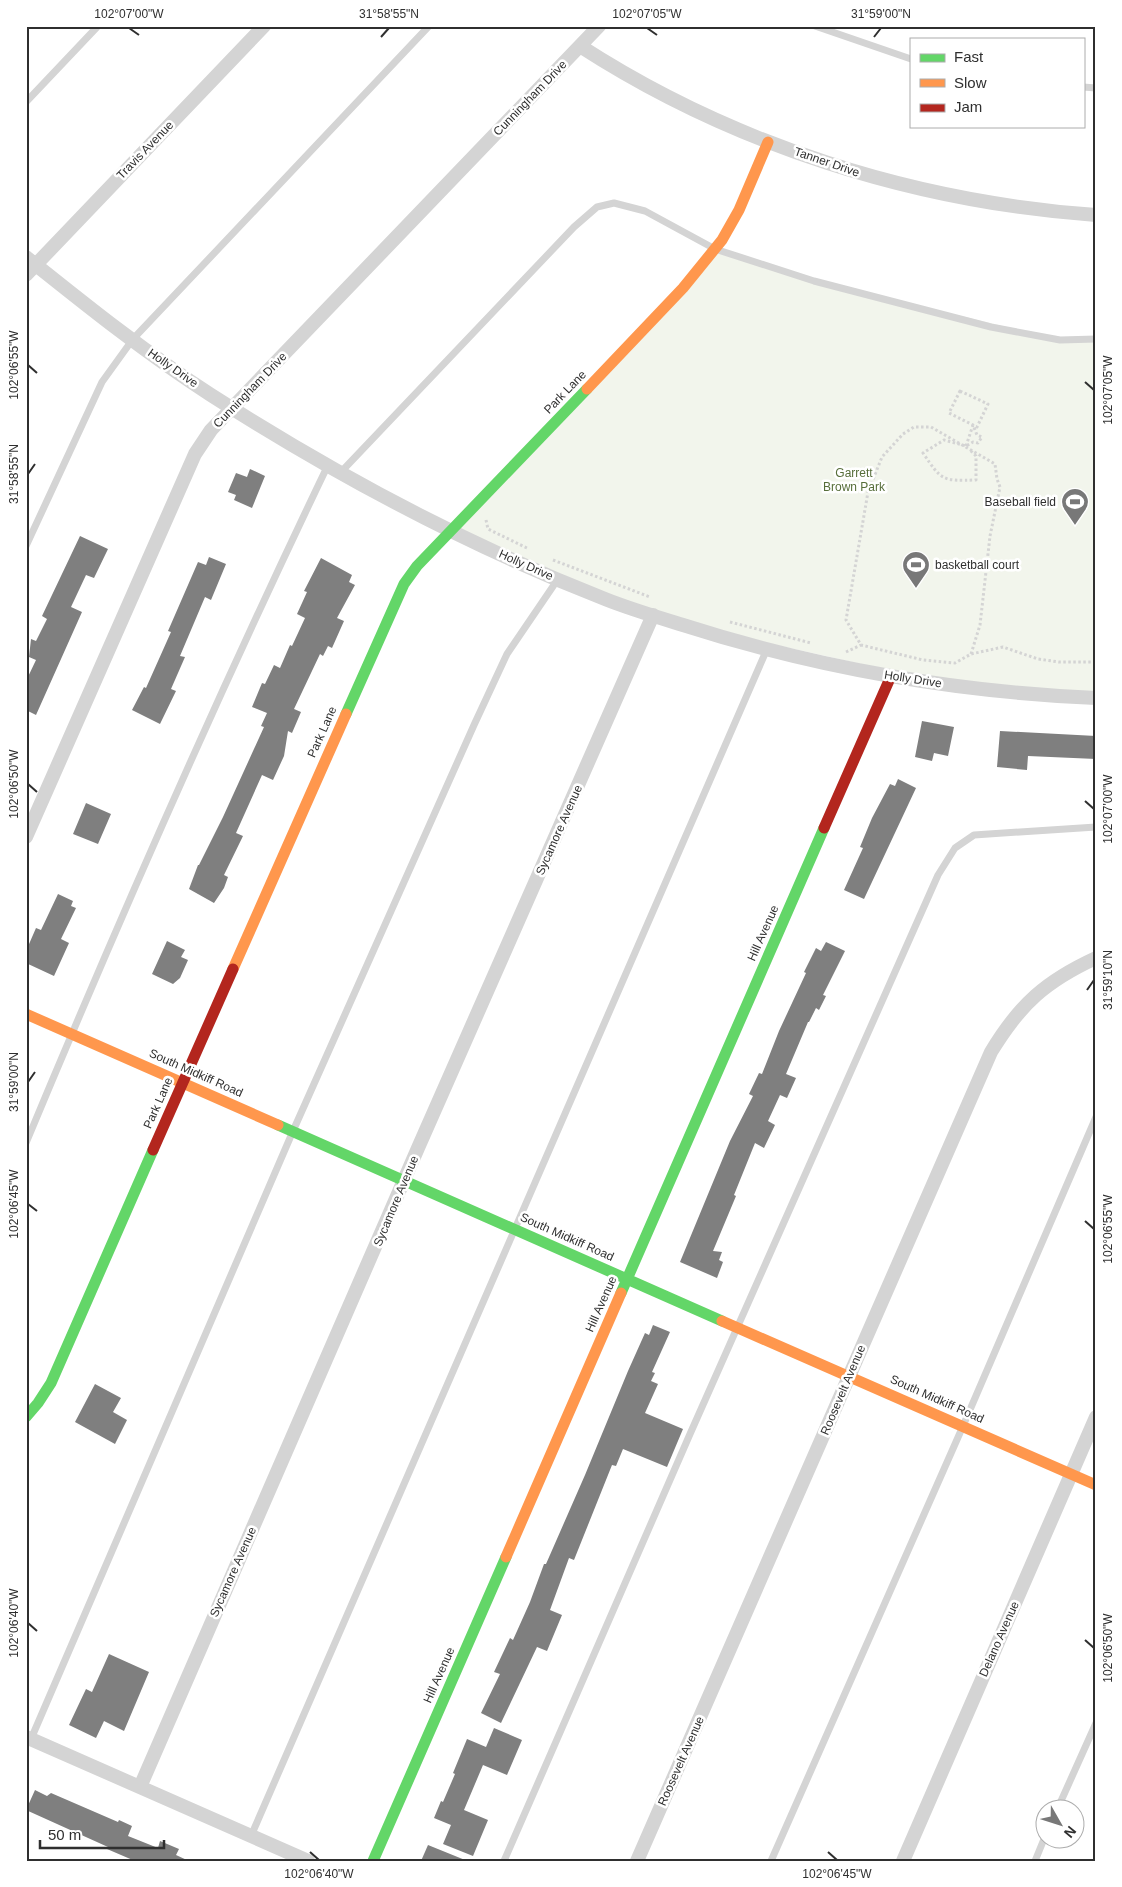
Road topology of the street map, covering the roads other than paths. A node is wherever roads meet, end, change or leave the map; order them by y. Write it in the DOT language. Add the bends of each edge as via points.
graph roads {
  1 [pos="98,26"];
  2 [pos="264,26"];
  3 [pos="428,26"];
  4 [pos="599,26"];
  5 [pos="815,26"];
  6 [pos="580,46"];
  7 [pos="910,59"];
  8 [pos="26,102"];
  9 [pos="768,142"];
  10 [pos="1096,215"];
  11 [pos="715,249"];
  12 [pos="29,265"];
  13 [pos="1096,339"];
  14 [pos="133,340"];
  15 [pos="233,408"];
  16 [pos="328,465"];
  17 [pos="341,472"];
  18 [pos="451,530"];
  19 [pos="26,546"];
  20 [pos="558,579"];
  21 [pos="653,615"];
  22 [pos="767,649"];
  23 [pos="891,676"];
  24 [pos="1096,698"];
  25 [pos="1096,827"];
  26 [pos="26,838"];
  27 [pos="1096,958"];
  28 [pos="26,1014"];
  29 [pos="72,1034"];
  30 [pos="183,1082"];
  31 [pos="1096,1117"];
  32 [pos="293,1131"];
  33 [pos="26,1143"];
  34 [pos="405,1181"];
  35 [pos="515,1229"];
  36 [pos="627,1278"];
  37 [pos="738,1327"];
  38 [pos="849,1375"];
  39 [pos="26,1417"];
  40 [pos="1096,1417"];
  41 [pos="963,1426"];
  42 [pos="1071,1474"];
  43 [pos="1096,1485"];
  44 [pos="1096,1723"];
  45 [pos="28,1738"];
  46 [pos="140,1787"];
  47 [pos="1061,1800"];
  48 [pos="251,1836"];
  49 [pos="308,1861"];
  50 [pos="373,1861"];
  51 [pos="504,1861"];
  52 [pos="638,1861"];
  53 [pos="771,1861"];
  54 [pos="902,1861"];
  1 -- 8 [label="lane"];
  2 -- 12 [label="street, Travis Avenue"];
  3 -- 14 [label="lane"];
  4 -- 6 [label="street, Cunningham Drive"];
  5 -- 7 [label="lane"];
  6 -- 9 [label="street, Tanner Drive" via="661,93"];
  6 -- 15 [label="street, Cunningham Drive"];
  9 -- 10 [label="street, Tanner Drive" via="826,163 918,189 1010,206"];
  9 -- 11 [label="street, Park Lane" via="739,210"];
  11 -- 13 [label="lane" via="814,281 992,327 1060,340"];
  11 -- 17 [label="lane" via="645,211 614,203 597,207 574,227"];
  11 -- 18 [label="street, Park Lane" via="683,288"];
  12 -- 14 [label="street, Holly Drive"];
  14 -- 15 [label="street, Holly Drive"];
  14 -- 19 [label="lane" via="102,382"];
  15 -- 16 [label="street, Holly Drive"];
  15 -- 26 [label="street, Cunningham Drive" via="211,430 195,454"];
  16 -- 17 [label="street, Holly Drive"];
  16 -- 29 [label="lane" via="264,600"];
  17 -- 18 [label="street, Holly Drive" via="422,518"];
  18 -- 20 [label="street, Holly Drive"];
  18 -- 30 [label="street, Park Lane" via="416,566 397,596"];
  20 -- 21 [label="street, Holly Drive"];
  20 -- 32 [label="lane" via="508,654"];
  21 -- 22 [label="street, Holly Drive"];
  21 -- 34 [label="street, Sycamore Avenue"];
  22 -- 23 [label="street, Holly Drive" via="805,660"];
  22 -- 35 [label="lane"];
  23 -- 24 [label="street, Holly Drive" via="978,690"];
  23 -- 36 [label="street, Hill Avenue"];
  25 -- 37 [label="lane" via="974,835 955,848 938,874"];
  27 -- 38 [label="street, Roosevelt Avenue" via="1076,966 1044,987 998,1039"];
  28 -- 29 [label="street, South Midkiff Road"];
  29 -- 30 [label="street, South Midkiff Road"];
  29 -- 33 [label="lane"];
  30 -- 32 [label="street, South Midkiff Road"];
  30 -- 39 [label="street, Park Lane" via="51,1383"];
  31 -- 41 [label="lane"];
  32 -- 34 [label="street, South Midkiff Road"];
  32 -- 45 [label="lane"];
  34 -- 35 [label="street, South Midkiff Road"];
  34 -- 46 [label="street, Sycamore Avenue"];
  35 -- 36 [label="street, South Midkiff Road"];
  35 -- 48 [label="lane"];
  36 -- 37 [label="street, South Midkiff Road"];
  36 -- 50 [label="street, Hill Avenue"];
  37 -- 38 [label="street, South Midkiff Road"];
  37 -- 51 [label="lane"];
  38 -- 41 [label="street, South Midkiff Road"];
  38 -- 52 [label="street, Roosevelt Avenue"];
  40 -- 42 [label="street, Delano Avenue"];
  41 -- 42 [label="street, South Midkiff Road"];
  41 -- 53 [label="lane"];
  42 -- 43 [label="street, South Midkiff Road"];
  42 -- 54 [label="street, Delano Avenue"];
  44 -- 47 [label="lane"];
  45 -- 46 [label="street"];
  46 -- 48 [label="street"];
  48 -- 49 [label="street"];
}
